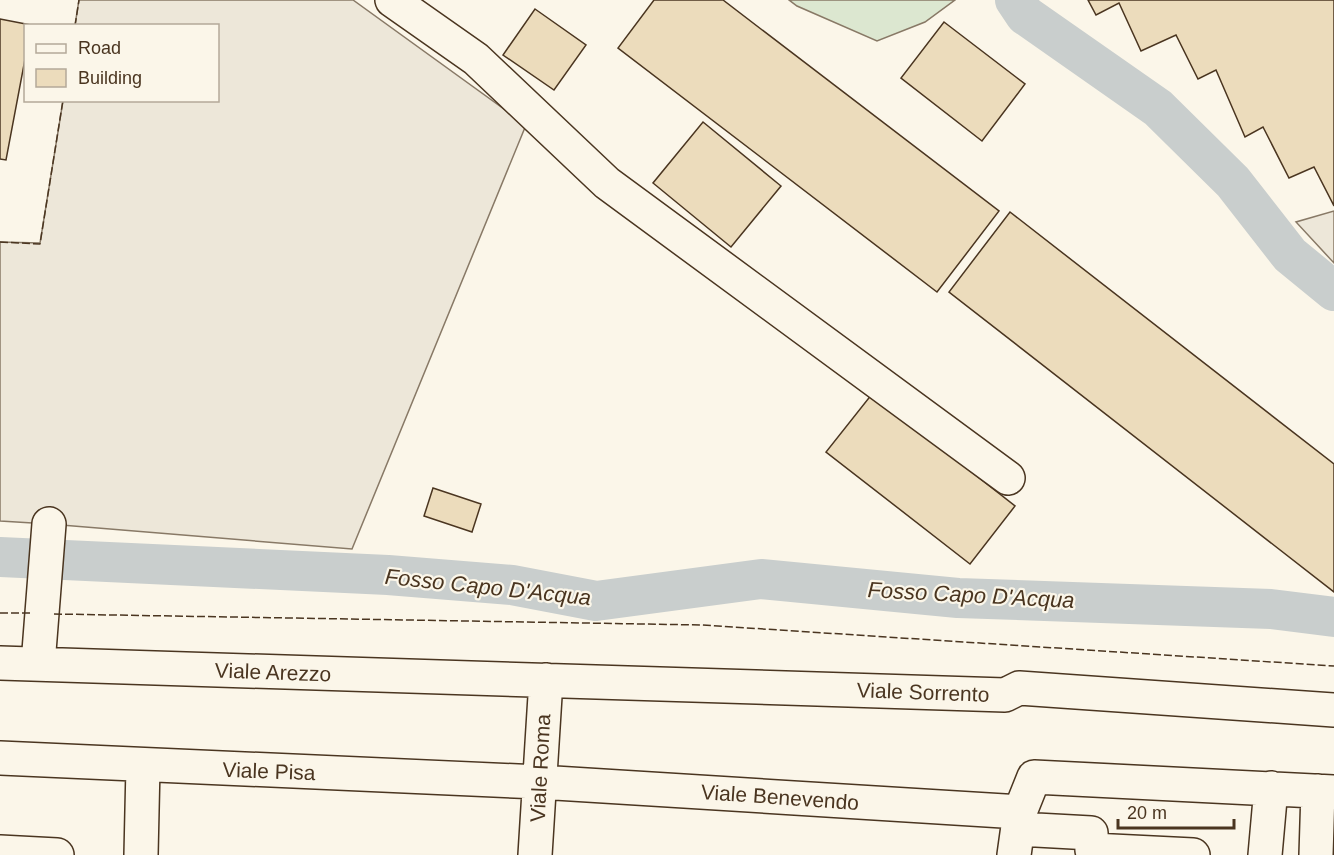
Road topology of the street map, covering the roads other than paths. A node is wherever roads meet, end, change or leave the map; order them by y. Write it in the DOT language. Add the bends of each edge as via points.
graph roads {
  1 [pos="392,0"];
  2 [pos="1008,478"];
  3 [pos="49,524"];
  4 [pos="0,663"];
  5 [pos="38,664"];
  6 [pos="546,680"];
  7 [pos="1334,710"];
  8 [pos="0,758"];
  9 [pos="143,766"];
  10 [pos="539,782"];
  11 [pos="1271,789"];
  12 [pos="1326,791"];
  13 [pos="1018,832"];
  14 [pos="0,852"];
  15 [pos="57,855"];
  16 [pos="141,855"];
  17 [pos="535,855"];
  18 [pos="1193,855"];
  19 [pos="1265,855"];
  20 [pos="1316,855"];
  1 -- 2 [label="street" via="476,59 607,183"];
  3 -- 5 [label="street"];
  4 -- 5 [label="street, Viale Arezzo"];
  5 -- 6 [label="street, Viale Arezzo"];
  6 -- 7 [label="street, Viale Sorrento" via="1005,695 1019,688"];
  6 -- 10 [label="street, Viale Roma"];
  8 -- 9 [label="street, Viale Pisa"];
  9 -- 10 [label="street, Viale Pisa"];
  9 -- 16 [label="street"];
  10 -- 13 [label="street, Viale Benevendo"];
  10 -- 17 [label="street, Viale Roma"];
  11 -- 12 [label="street"];
  11 -- 13 [label="street" via="1034,777"];
  11 -- 19 [label="street"];
  12 -- 20 [label="street"];
  13 -- 18 [label="street, Viale Benevendo" via="1090,833 1092,850"];
  14 -- 15 [label="street"];
}
